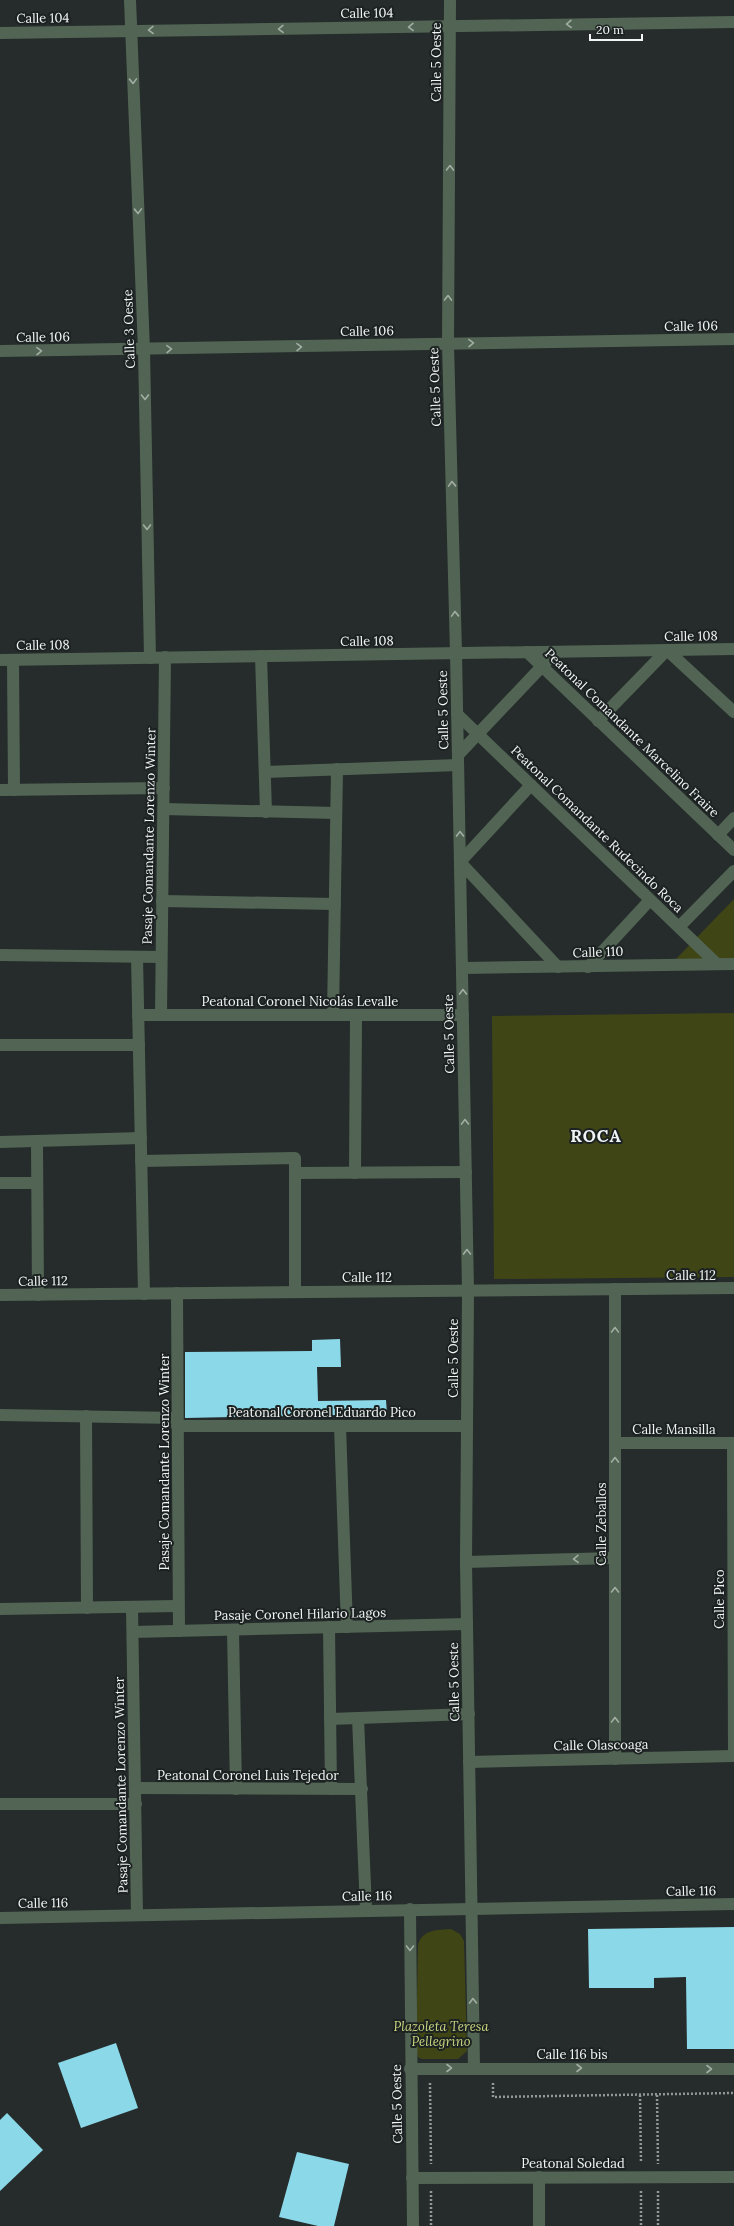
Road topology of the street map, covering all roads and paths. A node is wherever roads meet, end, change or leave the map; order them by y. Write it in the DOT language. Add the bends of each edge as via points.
graph roads {
  1 [pos="130,0"];
  2 [pos="450,0"];
  3 [pos="734,22"];
  4 [pos="451,26"];
  5 [pos="130,31"];
  6 [pos="0,33"];
  7 [pos="734,339"];
  8 [pos="448,344"];
  9 [pos="144,350"];
  10 [pos="0,351"];
  11 [pos="734,649"];
  12 [pos="667,650"];
  13 [pos="527,652"];
  14 [pos="556,652"];
  15 [pos="456,653"];
  16 [pos="261,656"];
  17 [pos="150,658"];
  18 [pos="166,658"];
  19 [pos="0,660"];
  20 [pos="13,660"];
  21 [pos="542,666"];
  22 [pos="734,712"];
  23 [pos="457,714"];
  24 [pos="598,721"];
  25 [pos="477,734"];
  26 [pos="458,760"];
  27 [pos="337,769"];
  28 [pos="265,772"];
  29 [pos="531,786"];
  30 [pos="164,788"];
  31 [pos="0,790"];
  32 [pos="14,790"];
  33 [pos="164,809"];
  34 [pos="266,812"];
  35 [pos="336,813"];
  36 [pos="734,818"];
  37 [pos="718,835"];
  38 [pos="734,850"];
  39 [pos="460,862"];
  40 [pos="734,871"];
  41 [pos="650,900"];
  42 [pos="162,901"];
  43 [pos="335,904"];
  44 [pos="679,928"];
  45 [pos="0,955"];
  46 [pos="137,957"];
  47 [pos="161,957"];
  48 [pos="717,964"];
  49 [pos="734,964"];
  50 [pos="588,967"];
  51 [pos="462,968"];
  52 [pos="558,968"];
  53 [pos="138,1015"];
  54 [pos="161,1015"];
  55 [pos="333,1016"];
  56 [pos="356,1016"];
  57 [pos="463,1016"];
  58 [pos="139,1044"];
  59 [pos="0,1045"];
  60 [pos="141,1138"];
  61 [pos="36,1141"];
  62 [pos="0,1142"];
  63 [pos="141,1161"];
  64 [pos="466,1172"];
  65 [pos="295,1173"];
  66 [pos="355,1173"];
  67 [pos="0,1183"];
  68 [pos="37,1183"];
  69 [pos="734,1288"];
  70 [pos="615,1289"];
  71 [pos="468,1291"];
  72 [pos="295,1292"];
  73 [pos="177,1293"];
  74 [pos="144,1294"];
  75 [pos="0,1295"];
  76 [pos="38,1295"];
  77 [pos="0,1415"];
  78 [pos="86,1416"];
  79 [pos="177,1422"];
  80 [pos="340,1426"];
  81 [pos="467,1426"];
  82 [pos="615,1443"];
  83 [pos="734,1443"];
  84 [pos="615,1558"];
  85 [pos="466,1562"];
  86 [pos="734,1605"];
  87 [pos="178,1606"];
  88 [pos="132,1607"];
  89 [pos="87,1608"];
  90 [pos="0,1609"];
  91 [pos="467,1624"];
  92 [pos="329,1627"];
  93 [pos="347,1627"];
  94 [pos="233,1630"];
  95 [pos="179,1631"];
  96 [pos="133,1632"];
  97 [pos="469,1714"];
  98 [pos="358,1718"];
  99 [pos="330,1719"];
  100 [pos="734,1756"];
  101 [pos="615,1759"];
  102 [pos="469,1762"];
  103 [pos="135,1788"];
  104 [pos="236,1789"];
  105 [pos="331,1789"];
  106 [pos="362,1789"];
  107 [pos="0,1804"];
  108 [pos="136,1804"];
  109 [pos="734,1904"];
  110 [pos="472,1908"];
  111 [pos="410,1909"];
  112 [pos="366,1910"];
  113 [pos="137,1915"];
  114 [pos="0,1918"];
  115 [pos="410,2068"];
  116 [pos="474,2068"];
  117 [pos="734,2069"];
  118 [pos="438,2080"];
  119 [pos="493,2080"];
  120 [pos="734,2094"];
  121 [pos="640,2095"];
  122 [pos="657,2095"];
  123 [pos="431,2177"];
  124 [pos="641,2177"];
  125 [pos="658,2177"];
  126 [pos="734,2177"];
  127 [pos="412,2178"];
  128 [pos="539,2178"];
  129 [pos="413,2226"];
  130 [pos="432,2226"];
  131 [pos="539,2226"];
  132 [pos="641,2226"];
  133 [pos="658,2226"];
  1 -- 5 [label="street, Calle 3 Oeste"];
  2 -- 4 [label="street, Calle 5 Oeste"];
  3 -- 4 [label="street, Calle 104, one-way"];
  4 -- 5 [label="street, Calle 104, one-way"];
  8 -- 4 [label="street, Calle 5 Oeste, one-way"];
  5 -- 6 [label="street, Calle 104"];
  5 -- 9 [label="street, Calle 3 Oeste, one-way"];
  8 -- 7 [label="street, Calle 106, one-way"];
  9 -- 8 [label="street, Calle 106, one-way"];
  15 -- 8 [label="street, Calle 5 Oeste, one-way"];
  10 -- 9 [label="street, Calle 106, one-way"];
  9 -- 17 [label="street, Calle 3 Oeste, one-way"];
  11 -- 12 [label="street, Calle 108"];
  12 -- 14 [label="street, Calle 108"];
  12 -- 22 [label="street"];
  12 -- 24 [label="street"];
  13 -- 14 [label="street, Calle 108"];
  13 -- 15 [label="street, Calle 108"];
  13 -- 21 [label="street, Peatonal Comandante Marcelino Fraire"];
  14 -- 21 [label="street"];
  15 -- 16 [label="street, Calle 108"];
  15 -- 23 [label="street, Calle 5 Oeste"];
  16 -- 18 [label="street, Calle 108"];
  16 -- 28 [label="street"];
  17 -- 18 [label="street, Calle 108"];
  17 -- 20 [label="street, Calle 108"];
  18 -- 30 [label="street, Pasaje Comandante Lorenzo Winter"];
  19 -- 20 [label="street, Calle 108"];
  20 -- 32 [label="street"];
  21 -- 24 [label="street, Peatonal Comandante Marcelino Fraire"];
  21 -- 25 [label="street"];
  23 -- 25 [label="street, Peatonal Comandante Rudecindo Roca"];
  23 -- 26 [label="street, Calle 5 Oeste"];
  24 -- 37 [label="street, Peatonal Comandante Marcelino Fraire"];
  25 -- 26 [label="street"];
  25 -- 29 [label="street, Peatonal Comandante Rudecindo Roca"];
  26 -- 27 [label="street"];
  39 -- 26 [label="street, Calle 5 Oeste, one-way"];
  27 -- 28 [label="street"];
  27 -- 35 [label="street"];
  28 -- 34 [label="street"];
  29 -- 39 [label="street"];
  29 -- 41 [label="street, Peatonal Comandante Rudecindo Roca"];
  30 -- 32 [label="street"];
  30 -- 33 [label="street, Pasaje Comandante Lorenzo Winter"];
  31 -- 32 [label="street"];
  33 -- 34 [label="street"];
  33 -- 42 [label="street, Pasaje Comandante Lorenzo Winter"];
  34 -- 35 [label="street"];
  35 -- 43 [label="street"];
  36 -- 37 [label="street"];
  37 -- 38 [label="street, Peatonal Comandante Marcelino Fraire"];
  39 -- 51 [label="street, Calle 5 Oeste"];
  39 -- 52 [label="street"];
  40 -- 44 [label="street"];
  41 -- 44 [label="street, Peatonal Comandante Rudecindo Roca"];
  41 -- 50 [label="street"];
  42 -- 43 [label="street"];
  42 -- 47 [label="street, Pasaje Comandante Lorenzo Winter"];
  43 -- 55 [label="street"];
  44 -- 48 [label="street, Peatonal Comandante Rudecindo Roca"];
  45 -- 46 [label="street"];
  46 -- 47 [label="street"];
  46 -- 53 [label="street, Pasaje Comandante Lorenzo Winter"];
  47 -- 54 [label="street, Pasaje Comandante Lorenzo Winter"];
  48 -- 49 [label="street, Calle 110"];
  48 -- 50 [label="street, Calle 110"];
  50 -- 52 [label="street, Calle 110"];
  51 -- 52 [label="street, Calle 110"];
  57 -- 51 [label="street, Calle 5 Oeste, one-way"];
  53 -- 54 [label="street, Peatonal Coronel Nicolás Levalle"];
  53 -- 58 [label="street, Pasaje Comandante Lorenzo Winter"];
  54 -- 55 [label="street, Peatonal Coronel Nicolás Levalle"];
  55 -- 56 [label="street, Peatonal Coronel Nicolás Levalle"];
  56 -- 57 [label="street, Peatonal Coronel Nicolás Levalle"];
  56 -- 66 [label="street"];
  64 -- 57 [label="street, Calle 5 Oeste, one-way"];
  58 -- 59 [label="street"];
  58 -- 60 [label="street, Pasaje Comandante Lorenzo Winter"];
  60 -- 61 [label="street"];
  60 -- 63 [label="street, Pasaje Comandante Lorenzo Winter"];
  61 -- 62 [label="street"];
  61 -- 68 [label="street"];
  63 -- 65 [label="street" via="295,1158"];
  63 -- 74 [label="street, Pasaje Comandante Lorenzo Winter"];
  64 -- 66 [label="street"];
  71 -- 64 [label="street, Calle 5 Oeste, one-way"];
  65 -- 66 [label="street"];
  65 -- 72 [label="street"];
  67 -- 68 [label="street"];
  68 -- 76 [label="street"];
  69 -- 70 [label="street, Calle 112"];
  70 -- 71 [label="street, Calle 112"];
  82 -- 70 [label="street, Calle Zeballos, one-way"];
  71 -- 72 [label="street, Calle 112"];
  71 -- 81 [label="street, Calle 5 Oeste"];
  72 -- 73 [label="street, Calle 112"];
  73 -- 74 [label="street, Calle 112"];
  73 -- 79 [label="street, Pasaje Comandante Lorenzo Winter"];
  74 -- 76 [label="street, Calle 112"];
  75 -- 76 [label="street, Calle 112"];
  77 -- 78 [label="street, Peatonal Coronel Eduardo Pico"];
  78 -- 79 [label="street, Peatonal Coronel Eduardo Pico"];
  78 -- 89 [label="street"];
  79 -- 80 [label="street, Peatonal Coronel Eduardo Pico"];
  79 -- 87 [label="street, Pasaje Comandante Lorenzo Winter"];
  80 -- 81 [label="street, Peatonal Coronel Eduardo Pico"];
  80 -- 93 [label="street"];
  81 -- 85 [label="street, Calle 5 Oeste"];
  82 -- 83 [label="street, Calle Mansilla"];
  84 -- 82 [label="street, Calle Zeballos, one-way"];
  83 -- 86 [label="street, Calle Pico"];
  84 -- 85 [label="street, one-way"];
  101 -- 84 [label="street, Calle Zeballos, one-way"];
  85 -- 91 [label="street, Calle 5 Oeste"];
  86 -- 100 [label="street, Calle Pico"];
  87 -- 88 [label="street"];
  87 -- 95 [label="street, Pasaje Comandante Lorenzo Winter"];
  88 -- 89 [label="street"];
  88 -- 96 [label="street, Pasaje Comandante Lorenzo Winter"];
  89 -- 90 [label="street"];
  91 -- 93 [label="street, Pasaje Coronel Hilario Lagos"];
  91 -- 97 [label="street, Calle 5 Oeste"];
  92 -- 93 [label="street, Pasaje Coronel Hilario Lagos"];
  92 -- 94 [label="street, Pasaje Coronel Hilario Lagos"];
  92 -- 99 [label="street"];
  94 -- 95 [label="street, Pasaje Coronel Hilario Lagos"];
  94 -- 104 [label="street"];
  95 -- 96 [label="street, Pasaje Coronel Hilario Lagos"];
  96 -- 103 [label="street, Pasaje Comandante Lorenzo Winter"];
  97 -- 98 [label="street"];
  97 -- 102 [label="street, Calle 5 Oeste"];
  98 -- 99 [label="street"];
  98 -- 106 [label="street"];
  99 -- 105 [label="street"];
  100 -- 101 [label="street, Calle Olascoaga"];
  101 -- 102 [label="street, Calle Olascoaga"];
  102 -- 110 [label="street, Calle 5 Oeste"];
  103 -- 104 [label="street, Peatonal Coronel Luis Tejedor"];
  103 -- 108 [label="street, Pasaje Comandante Lorenzo Winter"];
  104 -- 105 [label="street, Peatonal Coronel Luis Tejedor"];
  105 -- 106 [label="street, Peatonal Coronel Luis Tejedor"];
  106 -- 112 [label="street"];
  107 -- 108 [label="street"];
  108 -- 113 [label="street, Pasaje Comandante Lorenzo Winter"];
  109 -- 110 [label="street, Calle 116"];
  110 -- 111 [label="street, Calle 116"];
  116 -- 110 [label="street, Calle 5 Oeste, one-way"];
  111 -- 112 [label="street, Calle 116"];
  111 -- 115 [label="street, Calle 5 Oeste, one-way"];
  112 -- 113 [label="street, Calle 116"];
  113 -- 114 [label="street, Calle 116"];
  115 -- 116 [label="street, Calle 116 bis, one-way"];
  115 -- 127 [label="street, Calle 5 Oeste"];
  116 -- 117 [label="street, Calle 116 bis, one-way"];
  118 -- 123 [label="path" via="430,2081"];
  119 -- 121 [label="path" via="493,2097"];
  120 -- 122 [label="path"];
  121 -- 122 [label="path"];
  121 -- 124 [label="path"];
  122 -- 125 [label="path"];
  123 -- 127 [label="street, Peatonal Soledad"];
  123 -- 128 [label="street, Peatonal Soledad"];
  123 -- 130 [label="path"];
  124 -- 125 [label="street, Peatonal Soledad"];
  124 -- 128 [label="street, Peatonal Soledad"];
  124 -- 132 [label="path"];
  125 -- 126 [label="street, Peatonal Soledad"];
  125 -- 133 [label="path"];
  127 -- 129 [label="street, Calle 5 Oeste"];
  128 -- 131 [label="street"];
}
